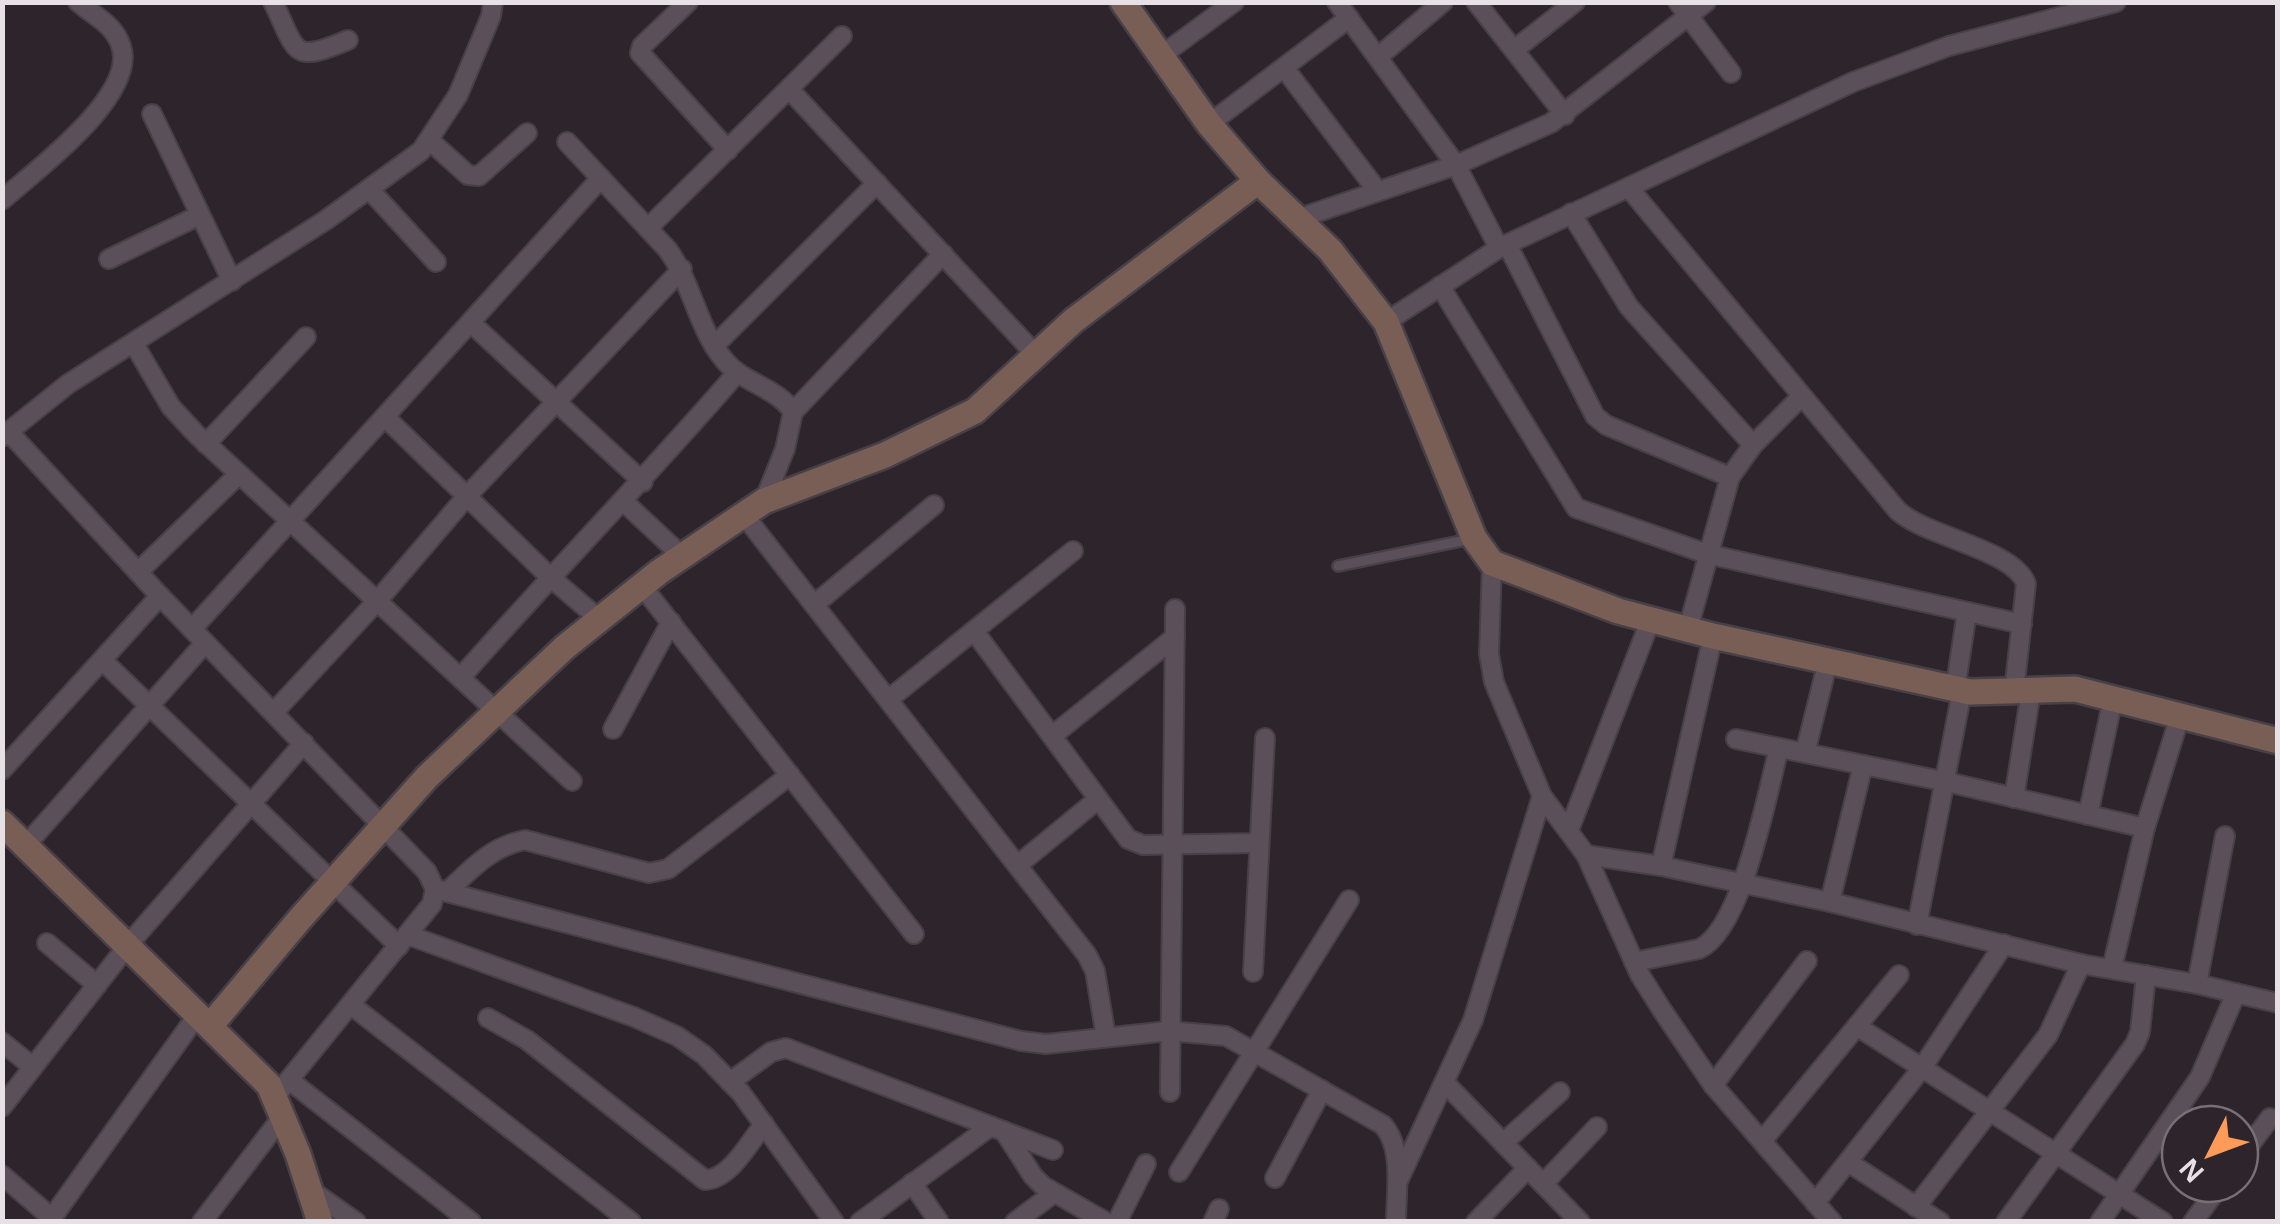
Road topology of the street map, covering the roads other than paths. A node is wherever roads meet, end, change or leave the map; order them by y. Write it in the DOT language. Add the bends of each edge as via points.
graph roads {
  1 [pos="78,2"];
  2 [pos="273,2"];
  3 [pos="493,2"];
  4 [pos="688,2"];
  5 [pos="1234,2"];
  6 [pos="1336,2"];
  7 [pos="1443,2"];
  8 [pos="1476,2"];
  9 [pos="1575,2"];
  10 [pos="1706,2"];
  11 [pos="2116,2"];
  12 [pos="1128,4"];
  13 [pos="1684,10"];
  14 [pos="2065,10"];
  15 [pos="1350,18"];
  16 [pos="842,36"];
  17 [pos="348,40"];
  18 [pos="1514,50"];
  19 [pos="1162,55"];
  20 [pos="1378,58"];
  21 [pos="1284,69"];
  22 [pos="1730,74"];
  23 [pos="789,90"];
  24 [pos="152,114"];
  25 [pos="1565,115"];
  26 [pos="1209,124"];
  27 [pos="527,133"];
  28 [pos="429,140"];
  29 [pos="567,142"];
  30 [pos="728,150"];
  31 [pos="1456,164"];
  32 [pos="602,178"];
  33 [pos="1258,181"];
  34 [pos="876,183"];
  35 [pos="1628,188"];
  36 [pos="1376,189"];
  37 [pos="370,190"];
  38 [pos="2,200"];
  39 [pos="1571,214"];
  40 [pos="200,215"];
  41 [pos="1297,219"];
  42 [pos="648,228"];
  43 [pos="1503,246"];
  44 [pos="943,254"];
  45 [pos="108,260"];
  46 [pos="436,262"];
  47 [pos="682,269"];
  48 [pos="232,281"];
  49 [pos="1440,286"];
  50 [pos="1386,322"];
  51 [pos="470,323"];
  52 [pos="306,337"];
  53 [pos="134,344"];
  54 [pos="714,346"];
  55 [pos="1036,355"];
  56 [pos="736,374"];
  57 [pos="1800,398"];
  58 [pos="558,400"];
  59 [pos="793,412"];
  60 [pos="385,417"];
  61 [pos="7,427"];
  62 [pos="206,444"];
  63 [pos="1753,445"];
  64 [pos="238,474"];
  65 [pos="1730,477"];
  66 [pos="643,482"];
  67 [pos="467,496"];
  68 [pos="624,502"];
  69 [pos="934,505"];
  70 [pos="754,508"];
  71 [pos="291,522"];
  72 [pos="1474,538"];
  73 [pos="1074,552"];
  74 [pos="1707,554"];
  75 [pos="682,556"];
  76 [pos="1492,563"];
  77 [pos="1338,566"];
  78 [pos="138,572"];
  79 [pos="550,577"];
  80 [pos="642,586"];
  81 [pos="160,596"];
  82 [pos="379,599"];
  83 [pos="815,604"];
  84 [pos="1175,609"];
  85 [pos="1967,612"];
  86 [pos="1652,618"];
  87 [pos="599,620"];
  88 [pos="671,622"];
  89 [pos="2022,624"];
  90 [pos="974,631"];
  91 [pos="1700,632"];
  92 [pos="199,636"];
  93 [pos="1174,637"];
  94 [pos="102,660"];
  95 [pos="1828,660"];
  96 [pos="462,676"];
  97 [pos="1959,690"];
  98 [pos="2022,691"];
  99 [pos="889,699"];
  100 [pos="2113,699"];
  101 [pos="150,706"];
  102 [pos="498,710"];
  103 [pos="274,712"];
  104 [pos="2180,716"];
  105 [pos="613,729"];
  106 [pos="1052,736"];
  107 [pos="1265,738"];
  108 [pos="1736,738"];
  109 [pos="2278,741"];
  110 [pos="304,744"];
  111 [pos="1779,748"];
  112 [pos="1805,752"];
  113 [pos="1863,764"];
  114 [pos="2,770"];
  115 [pos="790,775"];
  116 [pos="572,781"];
  117 [pos="1948,782"];
  118 [pos="1542,796"];
  119 [pos="2014,798"];
  120 [pos="1097,800"];
  121 [pos="250,804"];
  122 [pos="2088,815"];
  123 [pos="382,826"];
  124 [pos="2145,828"];
  125 [pos="1568,830"];
  126 [pos="11,835"];
  127 [pos="2225,836"];
  128 [pos="1259,843"];
  129 [pos="1172,845"];
  130 [pos="1586,855"];
  131 [pos="1018,864"];
  132 [pos="1661,866"];
  133 [pos="333,882"];
  134 [pos="1743,883"];
  135 [pos="441,890"];
  136 [pos="1349,900"];
  137 [pos="1830,902"];
  138 [pos="1917,925"];
  139 [pos="914,934"];
  140 [pos="403,941"];
  141 [pos="47,943"];
  142 [pos="2004,944"];
  143 [pos="128,945"];
  144 [pos="1807,961"];
  145 [pos="1634,962"];
  146 [pos="2081,964"];
  147 [pos="2112,968"];
  148 [pos="1253,972"];
  149 [pos="1899,975"];
  150 [pos="2146,975"];
  151 [pos="2197,984"];
  152 [pos="97,986"];
  153 [pos="2236,994"];
  154 [pos="2278,1003"];
  155 [pos="350,1005"];
  156 [pos="488,1018"];
  157 [pos="204,1020"];
  158 [pos="1858,1027"];
  159 [pos="1169,1031"];
  160 [pos="1106,1038"];
  161 [pos="2,1042"];
  162 [pos="1256,1050"];
  163 [pos="33,1067"];
  164 [pos="1922,1068"];
  165 [pos="730,1082"];
  166 [pos="1446,1084"];
  167 [pos="1714,1085"];
  168 [pos="1322,1090"];
  169 [pos="1170,1092"];
  170 [pos="1560,1092"];
  171 [pos="282,1098"];
  172 [pos="2,1106"];
  173 [pos="1991,1110"];
  174 [pos="2270,1118"];
  175 [pos="764,1124"];
  176 [pos="1596,1126"];
  177 [pos="998,1128"];
  178 [pos="2260,1131"];
  179 [pos="1762,1141"];
  180 [pos="1503,1143"];
  181 [pos="1053,1150"];
  182 [pos="2056,1154"];
  183 [pos="1848,1162"];
  184 [pos="1146,1164"];
  185 [pos="1528,1168"];
  186 [pos="1180,1172"];
  187 [pos="2,1176"];
  188 [pos="1275,1178"];
  189 [pos="912,1183"];
  190 [pos="1543,1184"];
  191 [pos="1396,1185"];
  192 [pos="310,1189"];
  193 [pos="1054,1193"];
  194 [pos="2120,1194"];
  195 [pos="1815,1203"];
  196 [pos="1916,1206"];
  197 [pos="50,1220"];
  198 [pos="467,1220"];
  199 [pos="202,1222"];
  200 [pos="320,1222"];
  201 [pos="356,1222"];
  202 [pos="632,1222"];
  203 [pos="834,1222"];
  204 [pos="860,1222"];
  205 [pos="939,1222"];
  206 [pos="1014,1222"];
  207 [pos="1106,1222"];
  208 [pos="1117,1222"];
  209 [pos="1396,1222"];
  210 [pos="1476,1222"];
  211 [pos="1580,1222"];
  212 [pos="1832,1222"];
  213 [pos="1940,1222"];
  214 [pos="2006,1222"];
  215 [pos="2100,1222"];
  216 [pos="2163,1222"];
  1 -- 38 [label="street" via="100,16 123,48 118,82 102,107"];
  2 -- 17 [label="street" via="303,53"];
  3 -- 28 [label="street" via="458,95"];
  4 -- 30 [label="street" via="640,53"];
  5 -- 19 [label="street"];
  6 -- 15 [label="street"];
  7 -- 20 [label="street"];
  8 -- 18 [label="street"];
  9 -- 18 [label="street"];
  10 -- 13 [label="street"];
  11 -- 14 [label="street"];
  12 -- 19 [label="street"];
  13 -- 22 [label="street"];
  13 -- 25 [label="street"];
  14 -- 35 [label="street" via="1899,62"];
  15 -- 20 [label="street"];
  15 -- 21 [label="street"];
  16 -- 23 [label="street"];
  18 -- 25 [label="street"];
  19 -- 26 [label="street"];
  20 -- 31 [label="street"];
  21 -- 26 [label="street"];
  21 -- 36 [label="street"];
  23 -- 30 [label="street"];
  23 -- 34 [label="street"];
  24 -- 40 [label="street"];
  25 -- 31 [label="street"];
  26 -- 33 [label="street"];
  27 -- 28 [label="street" via="480,176 468,175"];
  28 -- 37 [label="street"];
  29 -- 32 [label="street"];
  30 -- 42 [label="street"];
  31 -- 36 [label="street"];
  31 -- 43 [label="street"];
  32 -- 42 [label="street"];
  32 -- 51 [label="street"];
  33 -- 41 [label="street"];
  33 -- 55 [label="street"];
  34 -- 44 [label="street"];
  34 -- 54 [label="street"];
  35 -- 39 [label="street"];
  35 -- 57 [label="street"];
  36 -- 41 [label="street"];
  37 -- 46 [label="street"];
  37 -- 48 [label="street"];
  39 -- 43 [label="street"];
  39 -- 63 [label="street" via="1622,298"];
  40 -- 45 [label="street"];
  40 -- 48 [label="street"];
  41 -- 50 [label="street"];
  42 -- 47 [label="street"];
  43 -- 49 [label="street"];
  43 -- 65 [label="street" via="1595,416"];
  44 -- 55 [label="street"];
  44 -- 59 [label="street"];
  47 -- 54 [label="street"];
  47 -- 58 [label="street"];
  48 -- 53 [label="street"];
  49 -- 50 [label="street"];
  49 -- 74 [label="street" via="1576,508"];
  50 -- 72 [label="street"];
  51 -- 58 [label="street"];
  51 -- 60 [label="street"];
  52 -- 62 [label="street"];
  53 -- 61 [label="street"];
  53 -- 62 [label="street" via="171,407"];
  54 -- 56 [label="street"];
  55 -- 70 [label="street" via="974,410 885,456"];
  56 -- 59 [label="street"];
  56 -- 66 [label="street"];
  57 -- 63 [label="street"];
  57 -- 89 [label="street" via="1906,518 2018,569 2026,584"];
  58 -- 66 [label="street"];
  58 -- 67 [label="street"];
  59 -- 70 [label="street" via="785,449"];
  60 -- 67 [label="street"];
  60 -- 71 [label="street"];
  61 -- 78 [label="street"];
  62 -- 64 [label="street"];
  63 -- 65 [label="street"];
  64 -- 71 [label="street"];
  64 -- 78 [label="street"];
  65 -- 74 [label="street"];
  66 -- 68 [label="street"];
  67 -- 79 [label="street"];
  67 -- 82 [label="street"];
  68 -- 75 [label="street"];
  68 -- 79 [label="street"];
  69 -- 83 [label="street"];
  70 -- 75 [label="street"];
  70 -- 83 [label="street"];
  71 -- 82 [label="street"];
  71 -- 92 [label="street"];
  72 -- 76 [label="street"];
  72 -- 77 [label="lane"];
  73 -- 90 [label="street"];
  74 -- 85 [label="street"];
  74 -- 91 [label="street"];
  75 -- 80 [label="street"];
  76 -- 86 [label="street"];
  76 -- 118 [label="street" via="1494,682"];
  78 -- 81 [label="street"];
  79 -- 87 [label="street"];
  79 -- 96 [label="street"];
  80 -- 87 [label="street"];
  80 -- 88 [label="street"];
  81 -- 92 [label="street"];
  81 -- 94 [label="street"];
  82 -- 96 [label="street"];
  82 -- 103 [label="street"];
  83 -- 99 [label="street"];
  84 -- 93 [label="street"];
  85 -- 89 [label="street"];
  85 -- 97 [label="street"];
  86 -- 91 [label="street"];
  86 -- 125 [label="street"];
  87 -- 102 [label="street"];
  88 -- 105 [label="street"];
  88 -- 115 [label="street"];
  89 -- 98 [label="street"];
  90 -- 99 [label="street"];
  90 -- 106 [label="street"];
  91 -- 95 [label="street"];
  91 -- 132 [label="street"];
  92 -- 101 [label="street"];
  92 -- 103 [label="street"];
  93 -- 106 [label="street"];
  93 -- 129 [label="street"];
  94 -- 101 [label="street"];
  94 -- 114 [label="street"];
  95 -- 97 [label="street"];
  95 -- 112 [label="street"];
  96 -- 102 [label="street"];
  97 -- 98 [label="street"];
  97 -- 117 [label="street"];
  98 -- 100 [label="street" via="2076,689"];
  98 -- 119 [label="street"];
  99 -- 131 [label="street"];
  100 -- 104 [label="street"];
  100 -- 122 [label="street"];
  101 -- 121 [label="street"];
  101 -- 126 [label="street"];
  102 -- 116 [label="street"];
  102 -- 123 [label="street"];
  103 -- 110 [label="street"];
  104 -- 109 [label="street"];
  104 -- 124 [label="street"];
  106 -- 120 [label="street"];
  107 -- 128 [label="street"];
  108 -- 111 [label="street"];
  110 -- 121 [label="street"];
  110 -- 123 [label="street"];
  111 -- 112 [label="street"];
  111 -- 134 [label="street"];
  112 -- 113 [label="street"];
  113 -- 117 [label="street"];
  113 -- 137 [label="street"];
  115 -- 135 [label="street" via="668,869 649,873 526,840 487,855"];
  115 -- 139 [label="street"];
  117 -- 119 [label="street"];
  117 -- 138 [label="street"];
  118 -- 125 [label="street"];
  118 -- 166 [label="street" via="1473,1020"];
  119 -- 122 [label="street"];
  120 -- 129 [label="street" via="1128,839"];
  120 -- 131 [label="street"];
  121 -- 133 [label="street"];
  121 -- 143 [label="street"];
  122 -- 124 [label="street"];
  123 -- 133 [label="street"];
  123 -- 135 [label="street"];
  124 -- 147 [label="street"];
  125 -- 130 [label="street"];
  126 -- 143 [label="street"];
  127 -- 151 [label="street"];
  128 -- 129 [label="street"];
  128 -- 148 [label="street"];
  129 -- 159 [label="street"];
  130 -- 132 [label="street"];
  130 -- 145 [label="street"];
  131 -- 160 [label="street" via="1088,955"];
  132 -- 134 [label="street"];
  133 -- 140 [label="street"];
  133 -- 157 [label="street"];
  134 -- 137 [label="street"];
  134 -- 145 [label="street" via="1707,946"];
  135 -- 140 [label="street"];
  135 -- 160 [label="street" via="1021,1041"];
  136 -- 162 [label="street"];
  137 -- 138 [label="street"];
  138 -- 142 [label="street"];
  140 -- 155 [label="street"];
  140 -- 165 [label="street" via="662,1030"];
  141 -- 152 [label="street"];
  142 -- 146 [label="street"];
  142 -- 164 [label="street"];
  143 -- 152 [label="street"];
  143 -- 157 [label="street"];
  144 -- 167 [label="street"];
  145 -- 167 [label="street"];
  146 -- 147 [label="street"];
  146 -- 173 [label="street" via="2048,1035"];
  147 -- 150 [label="street"];
  149 -- 158 [label="street"];
  150 -- 151 [label="street"];
  150 -- 182 [label="street" via="2135,1044"];
  151 -- 153 [label="street"];
  152 -- 163 [label="street"];
  153 -- 154 [label="street"];
  153 -- 194 [label="street" via="2200,1076"];
  155 -- 171 [label="street"];
  155 -- 202 [label="street"];
  156 -- 175 [label="street" via="527,1040 705,1180 726,1172"];
  157 -- 171 [label="street"];
  157 -- 197 [label="street"];
  158 -- 164 [label="street"];
  158 -- 179 [label="street"];
  159 -- 160 [label="street"];
  159 -- 162 [label="street" via="1226,1036"];
  159 -- 169 [label="street"];
  161 -- 163 [label="street"];
  162 -- 168 [label="street"];
  162 -- 186 [label="street"];
  163 -- 172 [label="street"];
  164 -- 173 [label="street"];
  164 -- 183 [label="street"];
  165 -- 175 [label="street"];
  165 -- 177 [label="street" via="786,1048"];
  166 -- 180 [label="street"];
  166 -- 191 [label="street"];
  167 -- 179 [label="street"];
  168 -- 188 [label="street"];
  168 -- 191 [label="street" via="1391,1134"];
  170 -- 180 [label="street"];
  171 -- 192 [label="street"];
  171 -- 198 [label="street"];
  171 -- 199 [label="street"];
  173 -- 182 [label="street"];
  173 -- 196 [label="street"];
  174 -- 178 [label="street"];
  175 -- 203 [label="street"];
  176 -- 190 [label="street"];
  177 -- 181 [label="street"];
  177 -- 189 [label="street"];
  177 -- 193 [label="street" via="1032,1176"];
  179 -- 195 [label="street"];
  180 -- 185 [label="street"];
  182 -- 194 [label="street"];
  182 -- 214 [label="street"];
  183 -- 195 [label="street"];
  183 -- 196 [label="street"];
  184 -- 208 [label="street"];
  185 -- 190 [label="street"];
  185 -- 210 [label="street"];
  187 -- 197 [label="street"];
  189 -- 204 [label="street"];
  189 -- 205 [label="street"];
  190 -- 211 [label="street"];
  191 -- 209 [label="street"];
  192 -- 200 [label="street"];
  192 -- 201 [label="street"];
  193 -- 206 [label="street"];
  193 -- 207 [label="street"];
  194 -- 215 [label="street"];
  194 -- 216 [label="street"];
  195 -- 212 [label="street"];
  196 -- 213 [label="street"];
}
